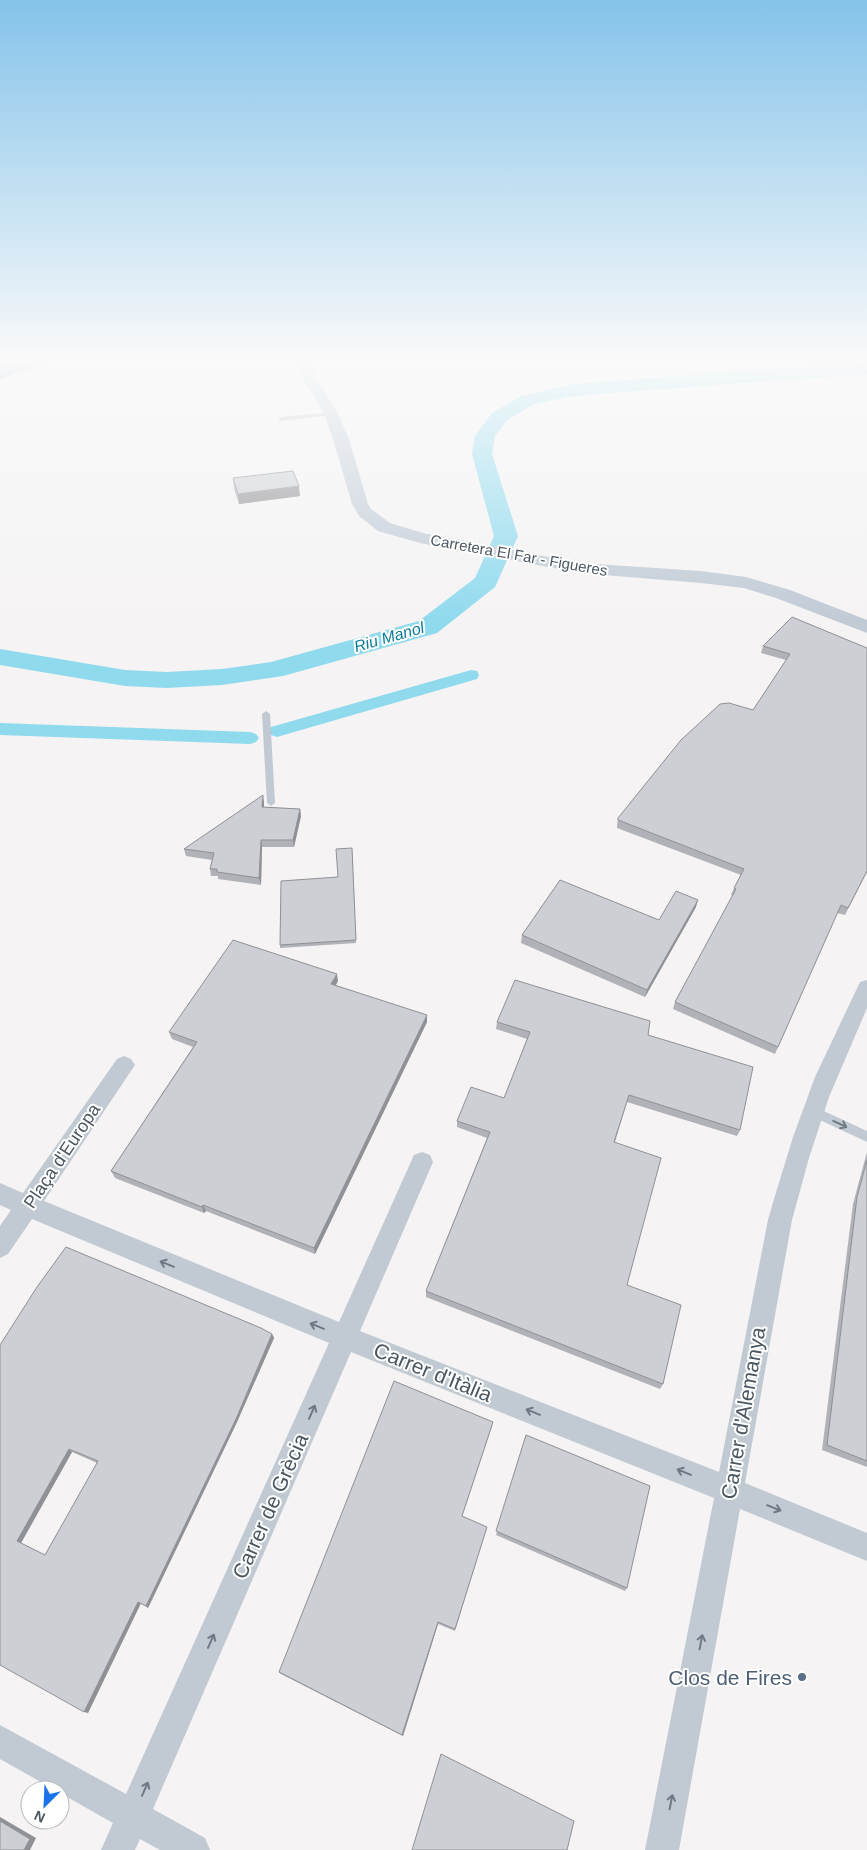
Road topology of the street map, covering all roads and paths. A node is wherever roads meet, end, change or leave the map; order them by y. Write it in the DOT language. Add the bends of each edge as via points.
graph roads {
  1 [pos="343,447"];
  2 [pos="867,627"];
  3 [pos="266,714"];
  4 [pos="271,803"];
  5 [pos="867,988"];
  6 [pos="124,1065"];
  7 [pos="813,1111"];
  8 [pos="867,1136"];
  9 [pos="422,1162"];
  10 [pos="0,1194"];
  11 [pos="28,1206"];
  12 [pos="0,1246"];
  13 [pos="344,1337"];
  14 [pos="729,1490"];
  15 [pos="867,1547"];
  16 [pos="0,1741"];
  17 [pos="133,1816"];
  18 [pos="118,1850"];
  19 [pos="193,1850"];
  20 [pos="662,1850"];
  1 -- 2 [label="street, Carretera El Far - Figueres" via="355,493 365,512 384,527 402,534 600,571 746,583"];
  3 -- 4 [label="lane"];
  5 -- 7 [label="street, Carrer d'Alemanya"];
  6 -- 11 [label="street, Plaça d'Europa"];
  7 -- 8 [label="lane, one-way"];
  7 -- 14 [label="street, Carrer d'Alemanya" via="780,1220"];
  9 -- 13 [label="street, Carrer de Grècia"];
  10 -- 11 [label="street, Carrer d'Itàlia"];
  11 -- 12 [label="street, Plaça d'Europa"];
  13 -- 11 [label="street, Carrer d'Itàlia, one-way"];
  14 -- 13 [label="street, Carrer d'Itàlia, one-way"];
  17 -- 13 [label="street, Carrer de Grècia, one-way"];
  14 -- 15 [label="street, Carrer d'Itàlia, one-way"];
  20 -- 14 [label="street, Carrer d'Alemanya, one-way"];
  16 -- 17 [label="street"];
  17 -- 18 [label="street, Carrer de Grècia"];
  17 -- 19 [label="street"];
}
